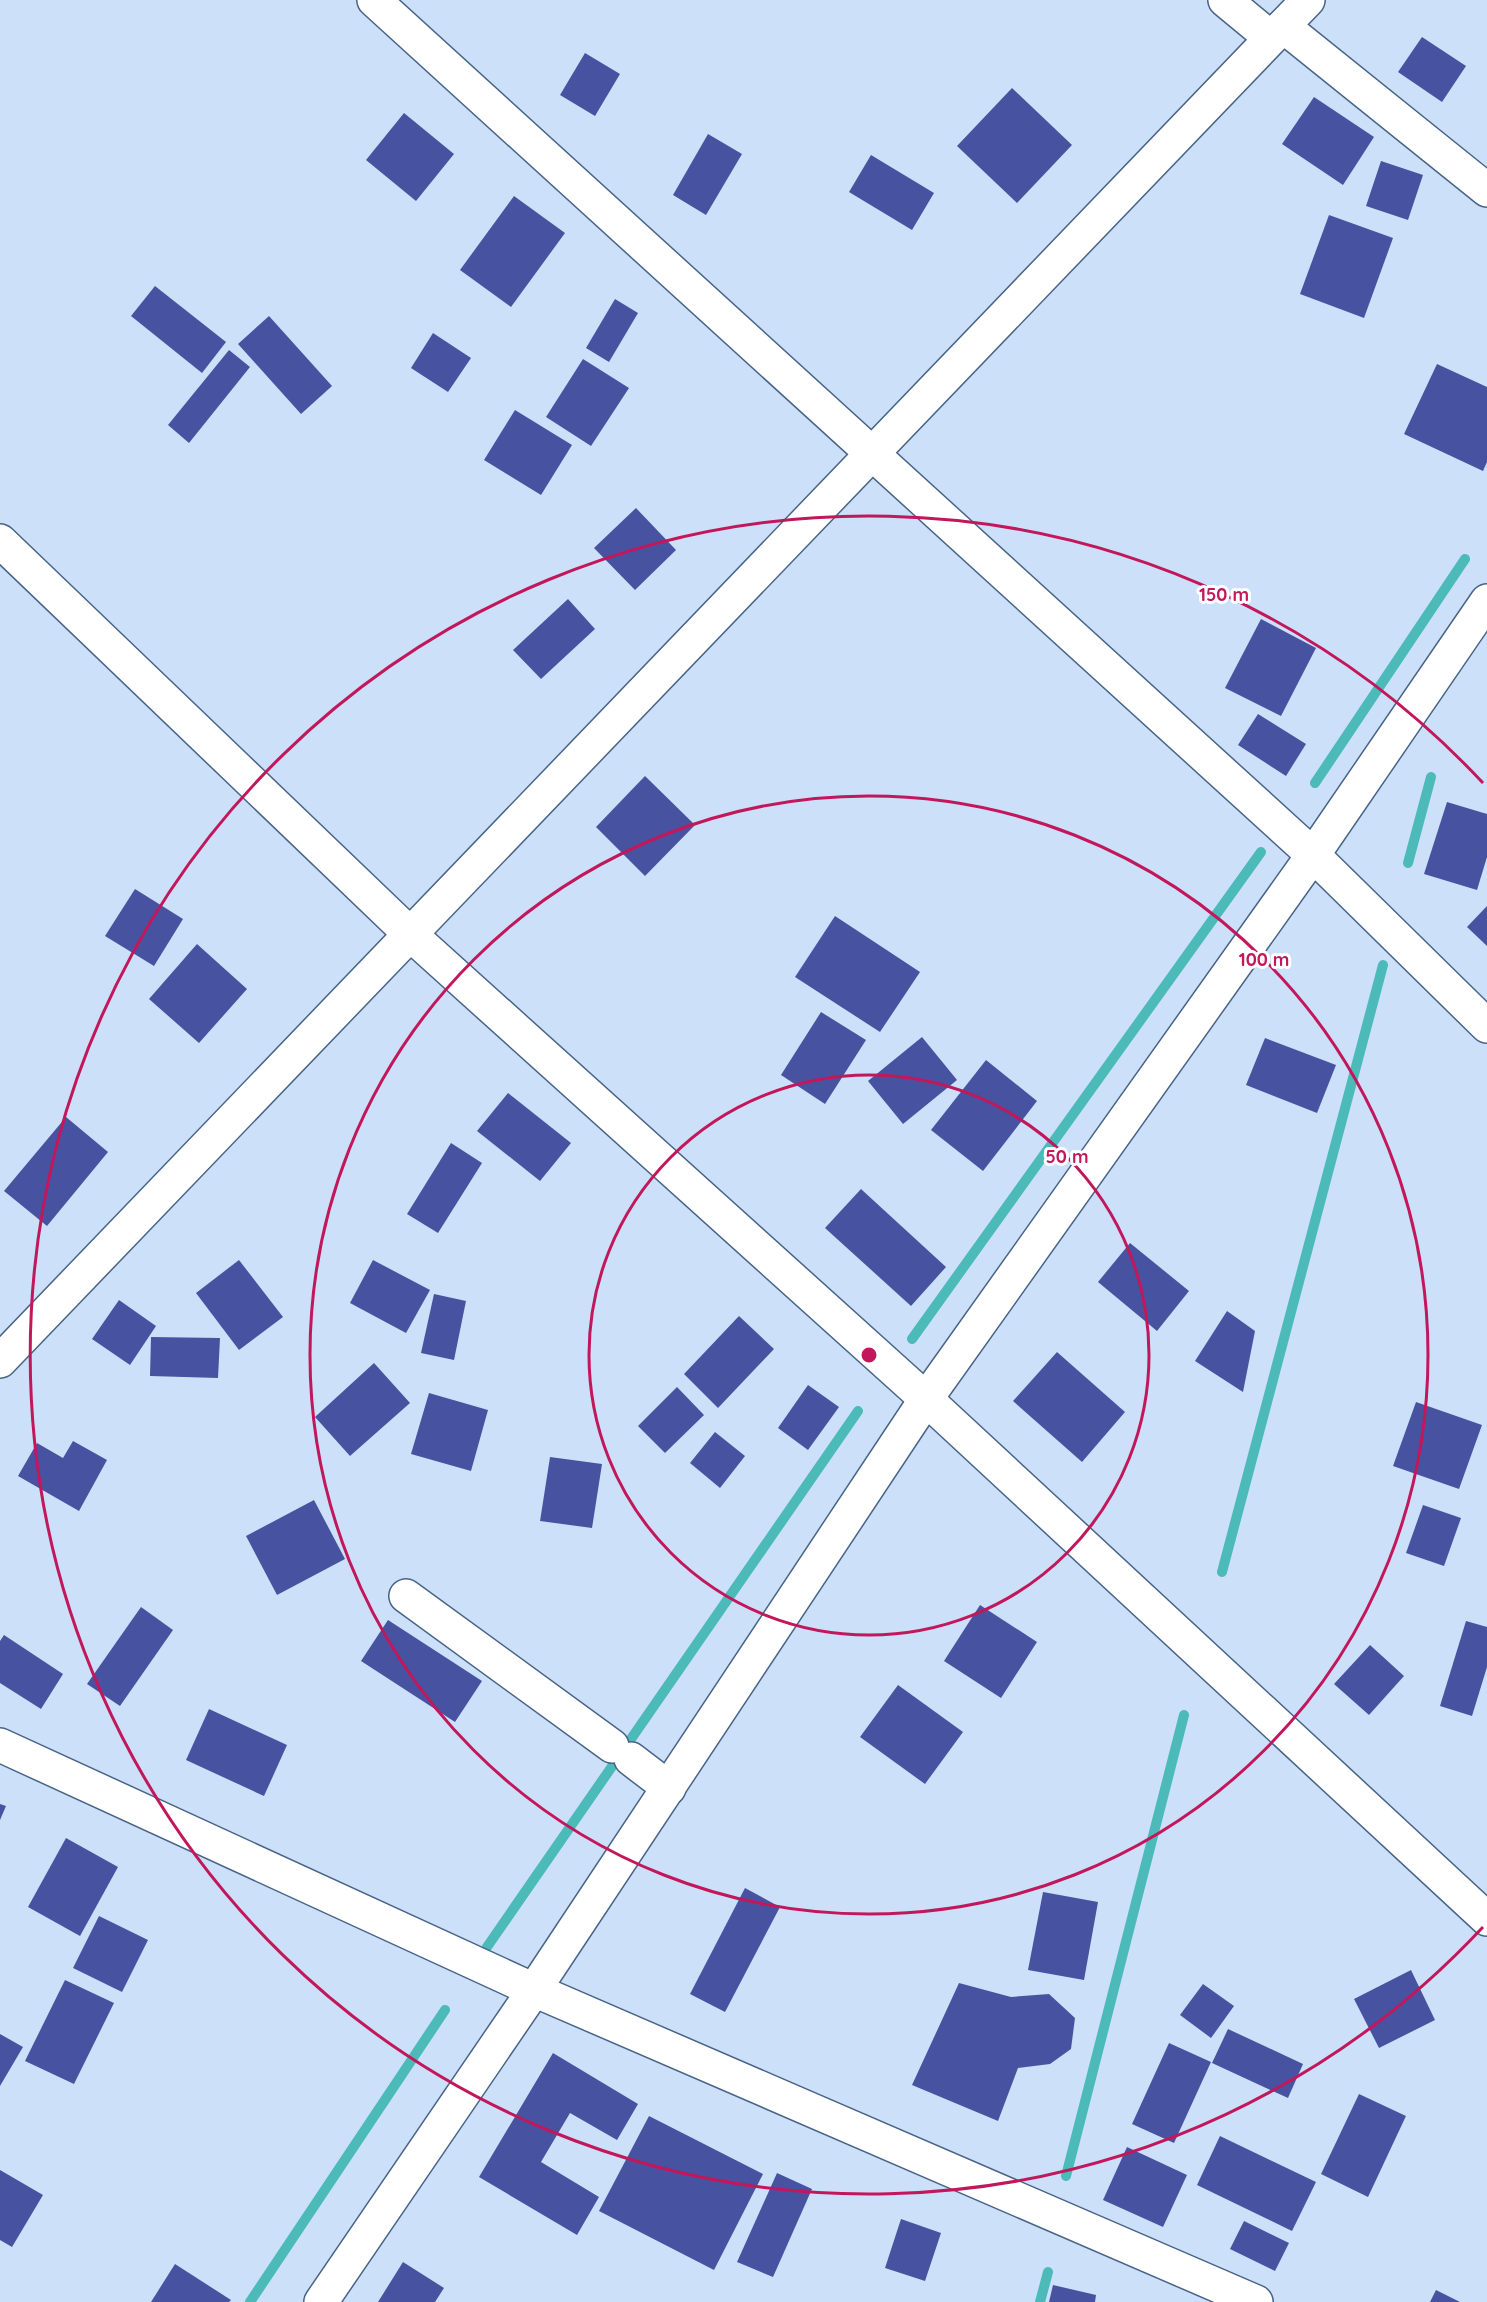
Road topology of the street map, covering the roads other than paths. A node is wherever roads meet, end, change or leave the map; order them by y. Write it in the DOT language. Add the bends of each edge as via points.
graph roads {
  1 [pos="374,0"];
  2 [pos="1225,0"];
  3 [pos="1308,0"];
  4 [pos="1277,32"];
  5 [pos="1487,190"];
  6 [pos="873,452"];
  7 [pos="0,541"];
  8 [pos="1487,601"];
  9 [pos="1313,855"];
  10 [pos="410,934"];
  11 [pos="1487,1026"];
  12 [pos="0,1361"];
  13 [pos="926,1399"];
  14 [pos="406,1596"];
  15 [pos="0,1745"];
  16 [pos="669,1788"];
  17 [pos="1487,1919"];
  18 [pos="534,1990"];
  19 [pos="321,2302"];
  20 [pos="1256,2302"];
  1 -- 6 [label="street"];
  2 -- 4 [label="street"];
  3 -- 4 [label="street"];
  4 -- 5 [label="street"];
  4 -- 6 [label="street"];
  6 -- 9 [label="street"];
  6 -- 10 [label="street"];
  7 -- 10 [label="street"];
  8 -- 9 [label="street"];
  9 -- 11 [label="street"];
  9 -- 13 [label="street"];
  10 -- 12 [label="street"];
  10 -- 13 [label="street"];
  13 -- 16 [label="street"];
  13 -- 17 [label="street"];
  14 -- 16 [label="street"];
  15 -- 18 [label="street"];
  16 -- 18 [label="street"];
  18 -- 19 [label="street"];
  18 -- 20 [label="street"];
}
